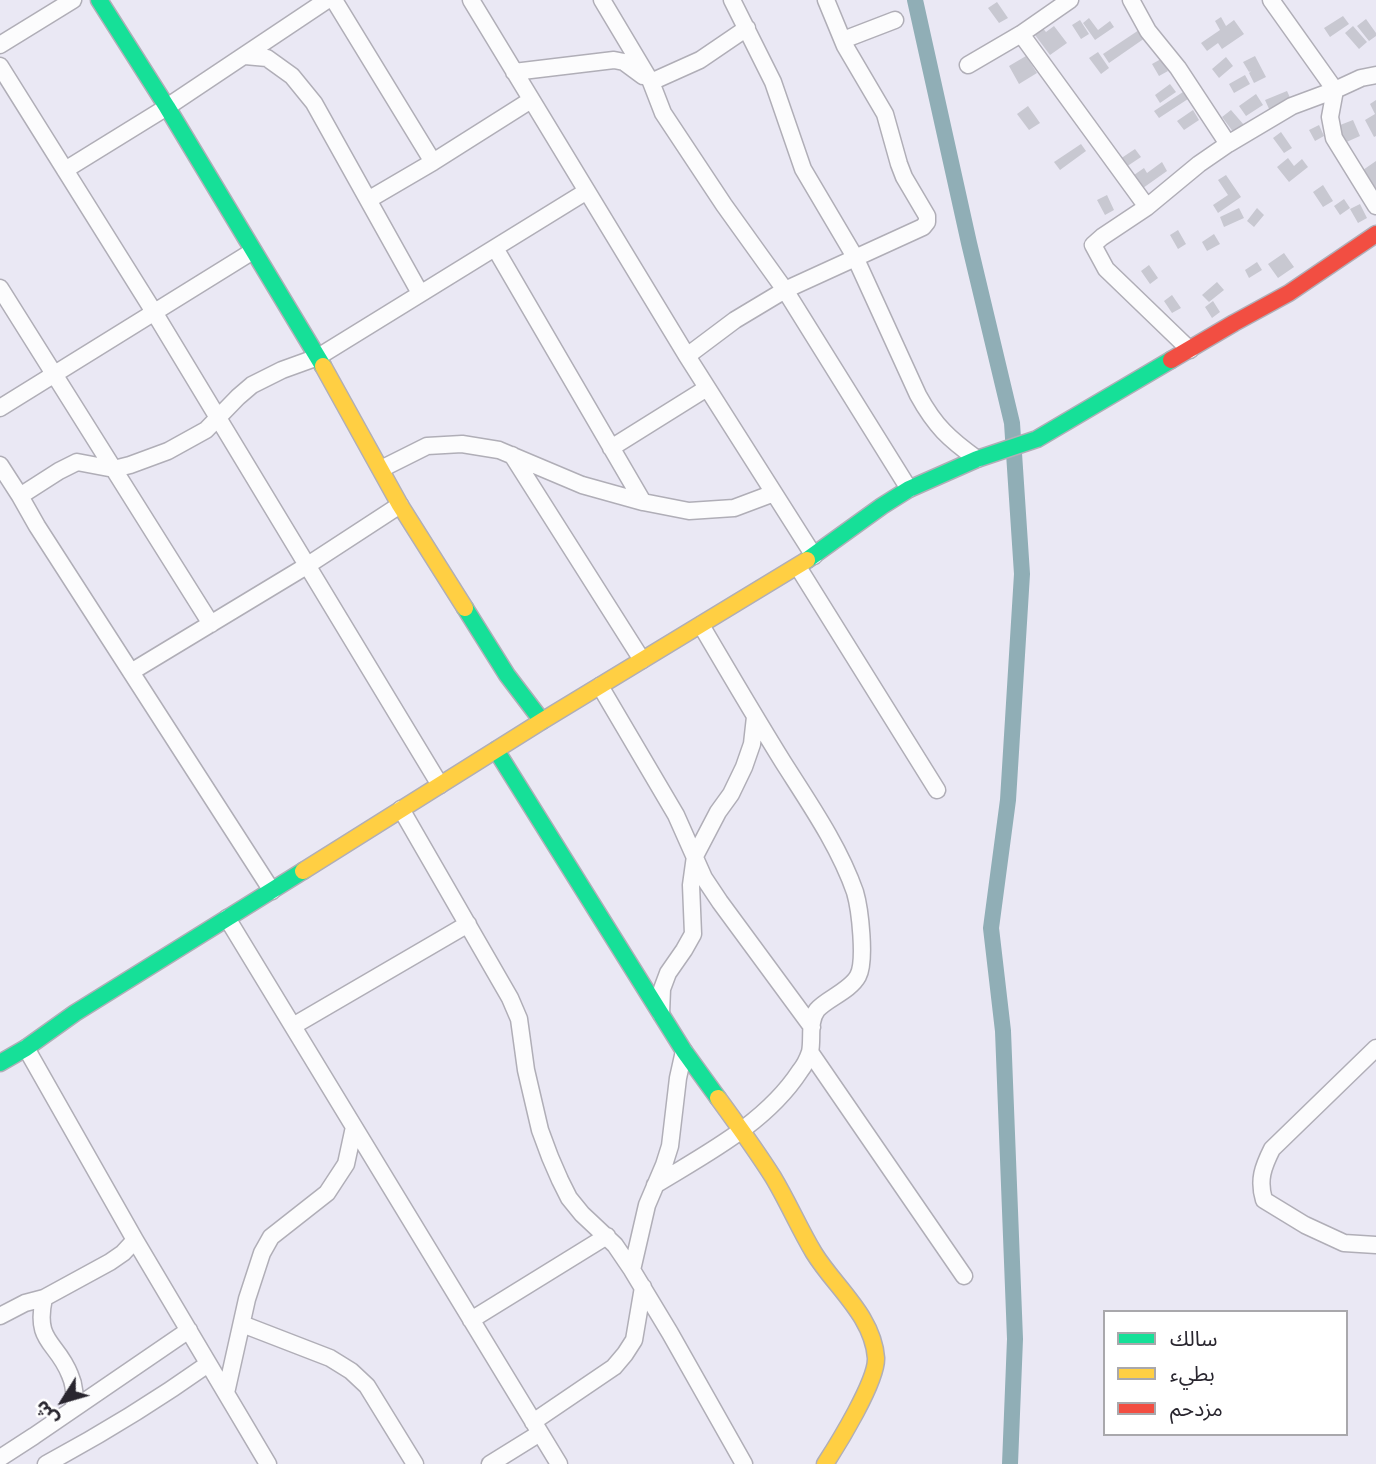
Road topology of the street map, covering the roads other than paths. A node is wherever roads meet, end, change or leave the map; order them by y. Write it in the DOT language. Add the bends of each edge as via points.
graph roads {
  1 [pos="73,0"];
  2 [pos="99,0"];
  3 [pos="327,0"];
  4 [pos="334,0"];
  5 [pos="471,0"];
  6 [pos="602,0"];
  7 [pos="733,0"];
  8 [pos="826,0"];
  9 [pos="1070,0"];
  10 [pos="1131,0"];
  11 [pos="1272,0"];
  12 [pos="895,20"];
  13 [pos="747,27"];
  14 [pos="1021,34"];
  15 [pos="843,40"];
  16 [pos="0,45"];
  17 [pos="245,56"];
  18 [pos="968,65"];
  19 [pos="0,66"];
  20 [pos="514,72"];
  21 [pos="1376,75"];
  22 [pos="651,82"];
  23 [pos="1335,90"];
  24 [pos="531,100"];
  25 [pos="167,107"];
  26 [pos="1228,144"];
  27 [pos="433,162"];
  28 [pos="65,170"];
  29 [pos="587,191"];
  30 [pos="368,200"];
  31 [pos="1376,206"];
  32 [pos="1147,207"];
  33 [pos="1376,234"];
  34 [pos="495,248"];
  35 [pos="253,251"];
  36 [pos="855,257"];
  37 [pos="0,288"];
  38 [pos="785,290"];
  39 [pos="420,293"];
  40 [pos="154,312"];
  41 [pos="1190,350"];
  42 [pos="687,356"];
  43 [pos="318,357"];
  44 [pos="54,375"];
  45 [pos="707,387"];
  46 [pos="0,408"];
  47 [pos="217,418"];
  48 [pos="611,448"];
  49 [pos="512,455"];
  50 [pos="977,459"];
  51 [pos="0,465"];
  52 [pos="114,469"];
  53 [pos="381,469"];
  54 [pos="909,489"];
  55 [pos="774,493"];
  56 [pos="20,496"];
  57 [pos="643,502"];
  58 [pos="400,505"];
  59 [pos="814,556"];
  60 [pos="307,565"];
  61 [pos="798,567"];
  62 [pos="211,624"];
  63 [pos="701,625"];
  64 [pos="642,660"];
  65 [pos="131,672"];
  66 [pos="600,686"];
  67 [pos="755,718"];
  68 [pos="542,721"];
  69 [pos="496,750"];
  70 [pos="440,785"];
  71 [pos="937,790"];
  72 [pos="401,809"];
  73 [pos="695,856"];
  74 [pos="272,891"];
  75 [pos="228,918"];
  76 [pos="468,924"];
  77 [pos="661,1015"];
  78 [pos="293,1026"];
  79 [pos="812,1027"];
  80 [pos="26,1048"];
  81 [pos="1376,1048"];
  82 [pos="684,1051"];
  83 [pos="810,1052"];
  84 [pos="0,1063"];
  85 [pos="354,1127"];
  86 [pos="741,1131"];
  87 [pos="655,1185"];
  88 [pos="607,1236"];
  89 [pos="135,1240"];
  90 [pos="1376,1245"];
  91 [pos="632,1270"];
  92 [pos="964,1276"];
  93 [pos="643,1287"];
  94 [pos="44,1298"];
  95 [pos="0,1316"];
  96 [pos="471,1320"];
  97 [pos="242,1324"];
  98 [pos="189,1330"];
  99 [pos="208,1364"];
  100 [pos="226,1394"];
  101 [pos="74,1408"];
  102 [pos="537,1427"];
  103 [pos="0,1458"];
  104 [pos="46,1464"];
  105 [pos="268,1464"];
  106 [pos="415,1464"];
  107 [pos="490,1464"];
  108 [pos="559,1464"];
  109 [pos="744,1464"];
  110 [pos="825,1464"];
  1 -- 16 [label="street"];
  2 -- 25 [label="street"];
  3 -- 17 [label="street"];
  4 -- 27 [label="street"];
  5 -- 20 [label="street"];
  6 -- 22 [label="street"];
  7 -- 13 [label="street"];
  8 -- 15 [label="street"];
  9 -- 14 [label="street"];
  10 -- 26 [label="street"];
  11 -- 23 [label="street"];
  12 -- 15 [label="street"];
  13 -- 22 [label="street" via="700,60"];
  13 -- 36 [label="street" via="773,82 803,169"];
  14 -- 18 [label="street"];
  14 -- 32 [label="street"];
  15 -- 36 [label="street" via="884,114 904,177 928,222"];
  17 -- 25 [label="street"];
  17 -- 30 [label="street" via="267,58 292,76 314,103"];
  19 -- 28 [label="street"];
  20 -- 22 [label="street" via="614,60 633,67"];
  20 -- 24 [label="street"];
  21 -- 23 [label="street"];
  22 -- 38 [label="street" via="663,113"];
  23 -- 26 [label="street" via="1292,106"];
  23 -- 31 [label="street" via="1330,117 1334,138"];
  24 -- 27 [label="street"];
  24 -- 29 [label="street"];
  25 -- 28 [label="street"];
  25 -- 35 [label="street"];
  26 -- 32 [label="street"];
  27 -- 30 [label="street"];
  28 -- 40 [label="street"];
  29 -- 34 [label="street"];
  29 -- 42 [label="street"];
  30 -- 39 [label="street"];
  32 -- 41 [label="street" via="1093,245 1106,269"];
  33 -- 41 [label="street" via="1265,309"];
  34 -- 39 [label="street"];
  34 -- 48 [label="street"];
  35 -- 40 [label="street"];
  35 -- 43 [label="street"];
  36 -- 38 [label="street"];
  36 -- 50 [label="street" via="929,415 952,441"];
  37 -- 44 [label="street"];
  38 -- 42 [label="street"];
  38 -- 54 [label="street"];
  39 -- 43 [label="street"];
  40 -- 44 [label="street"];
  40 -- 47 [label="street"];
  41 -- 50 [label="street" via="1037,439"];
  42 -- 45 [label="street"];
  43 -- 47 [label="street" via="252,385"];
  43 -- 53 [label="street"];
  44 -- 46 [label="street"];
  44 -- 52 [label="street"];
  45 -- 48 [label="street"];
  45 -- 55 [label="street"];
  47 -- 52 [label="street" via="168,451"];
  47 -- 60 [label="street"];
  48 -- 57 [label="street"];
  49 -- 53 [label="street" via="462,444 427,446"];
  49 -- 57 [label="street" via="582,485"];
  49 -- 64 [label="street"];
  50 -- 54 [label="street"];
  51 -- 56 [label="street"];
  52 -- 56 [label="street" via="76,462"];
  52 -- 62 [label="street"];
  53 -- 58 [label="street"];
  54 -- 59 [label="street"];
  55 -- 57 [label="street" via="734,508 689,511"];
  55 -- 59 [label="street"];
  56 -- 65 [label="street"];
  58 -- 60 [label="street"];
  58 -- 68 [label="street" via="507,675"];
  59 -- 61 [label="street"];
  60 -- 62 [label="street"];
  60 -- 70 [label="street"];
  61 -- 63 [label="street"];
  61 -- 71 [label="street"];
  62 -- 65 [label="street"];
  63 -- 64 [label="street"];
  63 -- 67 [label="street"];
  64 -- 66 [label="street"];
  65 -- 74 [label="street"];
  66 -- 68 [label="street"];
  66 -- 73 [label="street"];
  67 -- 73 [label="street" via="744,767"];
  67 -- 79 [label="street" via="827,835 858,906 863,961 857,978 817,1011"];
  68 -- 69 [label="street"];
  69 -- 70 [label="street"];
  69 -- 77 [label="street"];
  70 -- 72 [label="street"];
  72 -- 74 [label="street"];
  72 -- 76 [label="street"];
  73 -- 77 [label="street" via="692,934 662,989"];
  73 -- 79 [label="street" via="720,902"];
  74 -- 75 [label="street"];
  75 -- 78 [label="street"];
  75 -- 80 [label="street"];
  76 -- 78 [label="street"];
  76 -- 88 [label="street" via="519,1019 526,1070 550,1157 569,1198"];
  77 -- 82 [label="street"];
  78 -- 85 [label="street"];
  79 -- 83 [label="street"];
  80 -- 84 [label="street"];
  80 -- 89 [label="street"];
  81 -- 90 [label="street" via="1272,1149 1260,1187 1264,1200 1305,1225 1344,1243"];
  82 -- 86 [label="street"];
  82 -- 87 [label="street" via="670,1146"];
  83 -- 86 [label="street" via="786,1091"];
  83 -- 92 [label="street"];
  85 -- 96 [label="street"];
  85 -- 97 [label="street" via="346,1164 327,1193 271,1237"];
  86 -- 87 [label="street"];
  86 -- 110 [label="street" via="774,1179 815,1254 873,1338 876,1361 870,1381"];
  87 -- 91 [label="street"];
  88 -- 91 [label="street"];
  88 -- 96 [label="street"];
  89 -- 94 [label="street" via="110,1262"];
  89 -- 98 [label="street"];
  91 -- 93 [label="street"];
  93 -- 102 [label="street" via="634,1340 625,1354"];
  93 -- 109 [label="street"];
  94 -- 95 [label="street"];
  94 -- 101 [label="street" via="41,1326 69,1372 75,1389"];
  96 -- 102 [label="street"];
  97 -- 100 [label="street"];
  97 -- 106 [label="street" via="330,1358 351,1371 367,1386"];
  98 -- 99 [label="street"];
  98 -- 101 [label="street"];
  99 -- 100 [label="street"];
  99 -- 104 [label="street"];
  100 -- 105 [label="street"];
  101 -- 103 [label="street"];
  102 -- 107 [label="street"];
  102 -- 108 [label="street"];
}
